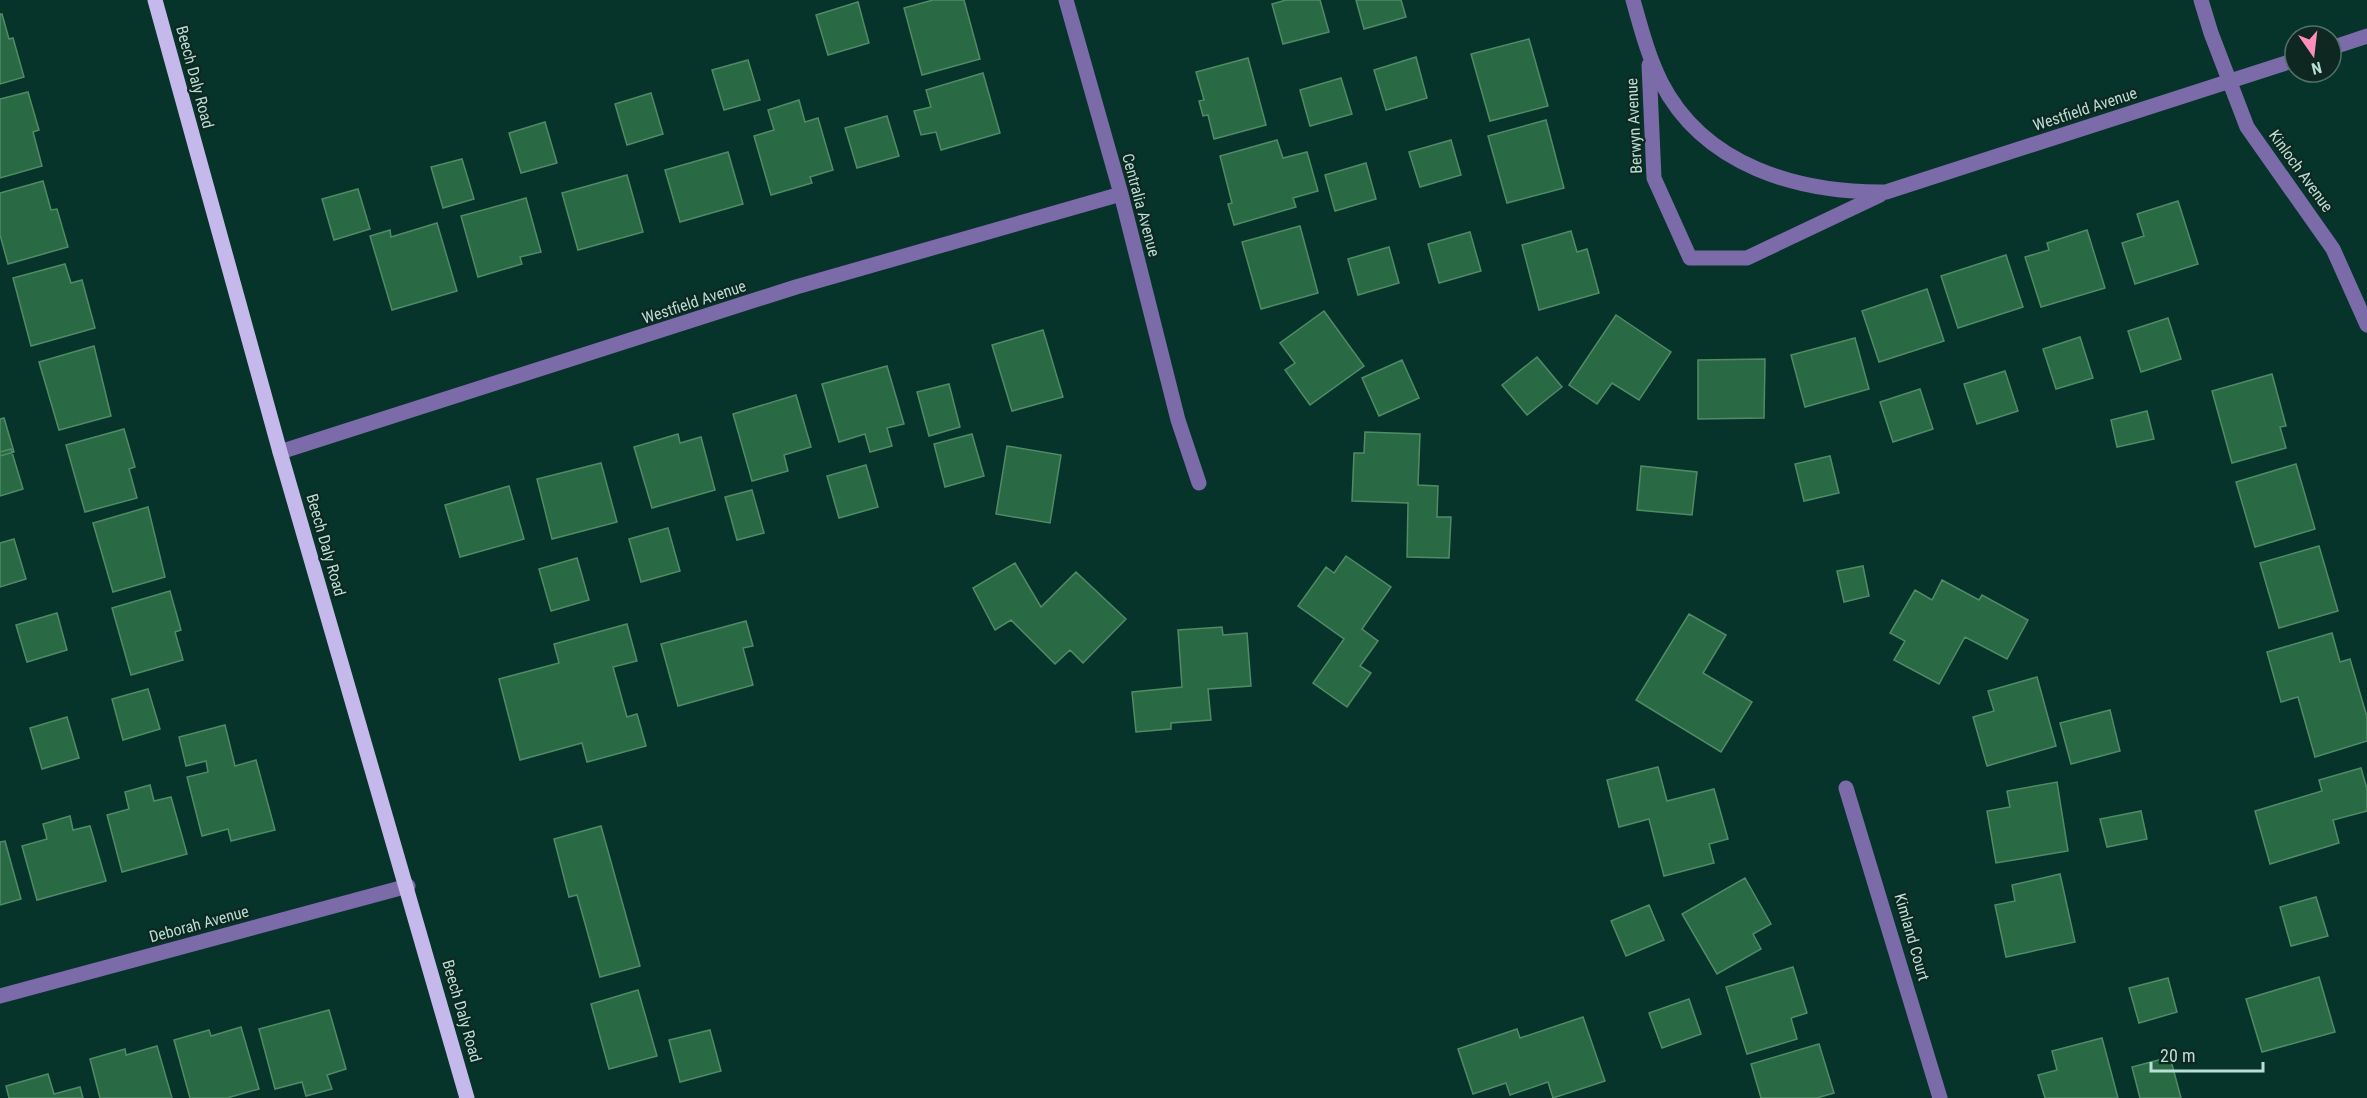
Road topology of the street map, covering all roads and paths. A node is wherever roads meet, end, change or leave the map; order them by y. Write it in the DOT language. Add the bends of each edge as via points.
graph roads {
  1 [pos="155,0"];
  2 [pos="1066,0"];
  3 [pos="1633,0"];
  4 [pos="2201,0"];
  5 [pos="2367,36"];
  6 [pos="2343,44"];
  7 [pos="1649,56"];
  8 [pos="2283,64"];
  9 [pos="2230,82"];
  10 [pos="1750,167"];
  11 [pos="1886,192"];
  12 [pos="1121,194"];
  13 [pos="1690,258"];
  14 [pos="2367,325"];
  15 [pos="280,452"];
  16 [pos="1199,483"];
  17 [pos="1846,788"];
  18 [pos="408,886"];
  19 [pos="0,996"];
  20 [pos="467,1098"];
  21 [pos="1940,1098"];
  1 -- 15 [label="main road, Beech Daly Road"];
  2 -- 12 [label="street, Centralia Avenue"];
  3 -- 7 [label="street, Berwyn Avenue"];
  4 -- 9 [label="street, Kinloch Avenue"];
  5 -- 6 [label="street"];
  7 -- 10 [label="street, Berwyn Avenue" via="1683,116 1711,143"];
  7 -- 13 [label="street, Berwyn Avenue" via="1654,178"];
  8 -- 9 [label="street, Westfield Avenue"];
  9 -- 11 [label="street, Westfield Avenue"];
  9 -- 14 [label="street, Kinloch Avenue" via="2247,127 2333,249"];
  10 -- 11 [label="street, Westfield Avenue" via="1847,193"];
  11 -- 13 [label="street, Westfield Avenue" via="1747,258"];
  12 -- 15 [label="street, Westfield Avenue" via="796,287"];
  12 -- 16 [label="street, Centralia Avenue" via="1178,420"];
  15 -- 18 [label="main road, Beech Daly Road"];
  17 -- 21 [label="street, Kimland Court"];
  18 -- 19 [label="street, Deborah Avenue"];
  18 -- 20 [label="main road, Beech Daly Road"];
}
